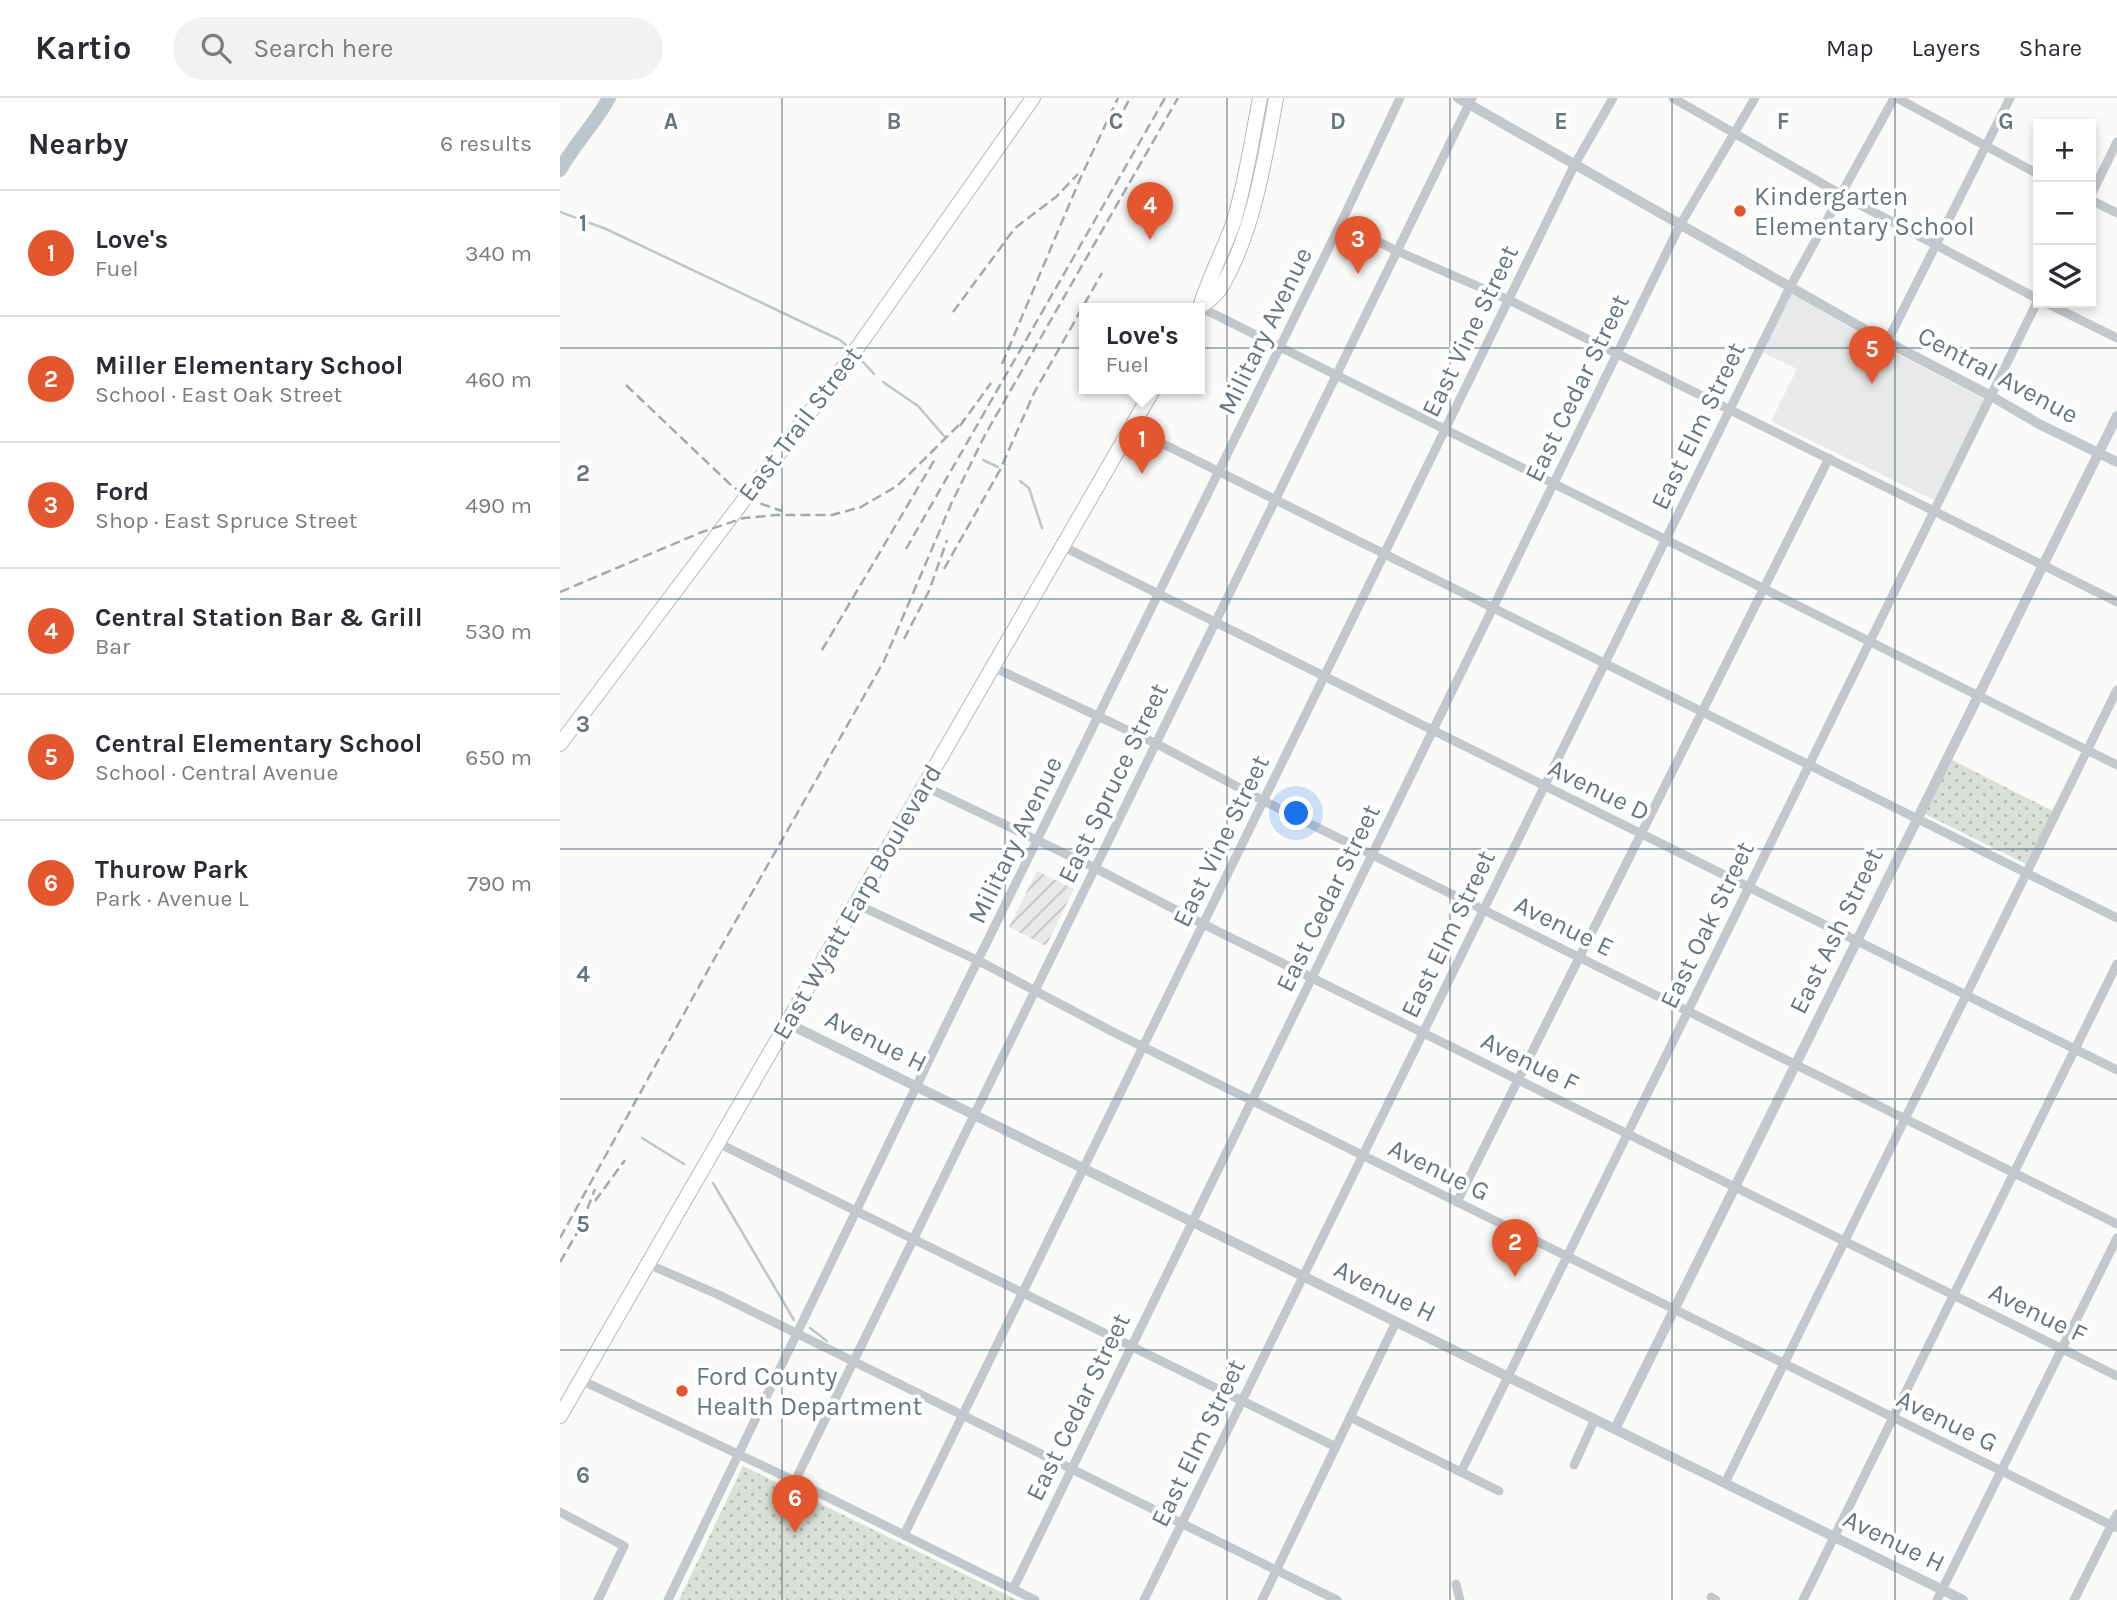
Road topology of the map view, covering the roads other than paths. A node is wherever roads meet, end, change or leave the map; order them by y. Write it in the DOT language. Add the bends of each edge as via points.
graph roads {
  1 [pos="1033,98"];
  2 [pos="1260,98"];
  3 [pos="1276,98"];
  4 [pos="1400,98"];
  5 [pos="1458,98"];
  6 [pos="1613,98"];
  7 [pos="1672,98"];
  8 [pos="1755,98"];
  9 [pos="1896,98"];
  10 [pos="2010,98"];
  11 [pos="1470,101"];
  12 [pos="1735,133"];
  13 [pos="2117,142"];
  14 [pos="1986,147"];
  15 [pos="1575,164"];
  16 [pos="2033,171"];
  17 [pos="2096,186"];
  18 [pos="1840,194"];
  19 [pos="2096,200"];
  20 [pos="2117,213"];
  21 [pos="1341,223"];
  22 [pos="1680,225"];
  23 [pos="1937,246"];
  24 [pos="1397,251"];
  25 [pos="1790,287"];
  26 [pos="2033,296"];
  27 [pos="1509,300"];
  28 [pos="1202,303"];
  29 [pos="1205,304"];
  30 [pos="2034,308"];
  31 [pos="2056,308"];
  32 [pos="1205,310"];
  33 [pos="2117,338"];
  34 [pos="1887,342"];
  35 [pos="1280,347"];
  36 [pos="1617,354"];
  37 [pos="1336,375"];
  38 [pos="1151,394"];
  39 [pos="1991,396"];
  40 [pos="1730,409"];
  41 [pos="2117,416"];
  42 [pos="1131,428"];
  43 [pos="1445,430"];
  44 [pos="2098,453"];
  45 [pos="1829,458"];
  46 [pos="2117,462"];
  47 [pos="1219,472"];
  48 [pos="1553,484"];
  49 [pos="1275,500"];
  50 [pos="1934,510"];
  51 [pos="1666,540"];
  52 [pos="1062,546"];
  53 [pos="1384,554"];
  54 [pos="2043,565"];
  55 [pos="1763,589"];
  56 [pos="1158,594"];
  57 [pos="2117,601"];
  58 [pos="1493,608"];
  59 [pos="1215,622"];
  60 [pos="1870,642"];
  61 [pos="1605,664"];
  62 [pos="993,667"];
  63 [pos="1324,677"];
  64 [pos="2117,690"];
  65 [pos="1978,696"];
  66 [pos="1702,712"];
  67 [pos="1098,716"];
  68 [pos="1433,730"];
  69 [pos="560,744"];
  70 [pos="1157,744"];
  71 [pos="2087,750"];
  72 [pos="1809,765"];
  73 [pos="2117,765"];
  74 [pos="924,786"];
  75 [pos="1545,786"];
  76 [pos="1264,801"];
  77 [pos="1917,819"];
  78 [pos="1641,834"];
  79 [pos="1039,840"];
  80 [pos="1372,855"];
  81 [pos="1095,868"];
  82 [pos="2026,873"];
  83 [pos="1749,888"];
  84 [pos="856,905"];
  85 [pos="1483,910"];
  86 [pos="2117,918"];
  87 [pos="1203,924"];
  88 [pos="1857,941"];
  89 [pos="1579,957"];
  90 [pos="979,961"];
  91 [pos="2117,964"];
  92 [pos="1312,977"];
  93 [pos="1036,991"];
  94 [pos="1966,995"];
  95 [pos="1688,1011"];
  96 [pos="787,1023"];
  97 [pos="1423,1032"];
  98 [pos="1143,1047"];
  99 [pos="2074,1049"];
  100 [pos="1795,1064"];
  101 [pos="2117,1070"];
  102 [pos="1518,1079"];
  103 [pos="917,1087"];
  104 [pos="1252,1100"];
  105 [pos="974,1115"];
  106 [pos="1905,1119"];
  107 [pos="1628,1134"];
  108 [pos="718,1143"];
  109 [pos="1363,1155"];
  110 [pos="1084,1169"];
  111 [pos="2014,1173"];
  112 [pos="1735,1186"];
  113 [pos="1457,1202"];
  114 [pos="857,1211"];
  115 [pos="1192,1222"];
  116 [pos="2117,1224"];
  117 [pos="2117,1238"];
  118 [pos="913,1239"];
  119 [pos="1844,1241"];
  120 [pos="1567,1256"];
  121 [pos="648,1264"];
  122 [pos="1303,1276"];
  123 [pos="1023,1293"];
  124 [pos="1953,1295"];
  125 [pos="1674,1309"];
  126 [pos="1396,1322"];
  127 [pos="797,1335"];
  128 [pos="1131,1346"];
  129 [pos="2062,1348"];
  130 [pos="853,1362"];
  131 [pos="1784,1363"];
  132 [pos="2117,1376"];
  133 [pos="1508,1377"];
  134 [pos="581,1380"];
  135 [pos="1242,1401"];
  136 [pos="963,1415"];
  137 [pos="560,1416"];
  138 [pos="1350,1417"];
  139 [pos="1892,1417"];
  140 [pos="1595,1419"];
  141 [pos="1615,1429"];
  142 [pos="1336,1447"];
  143 [pos="739,1454"];
  144 [pos="1574,1465"];
  145 [pos="1072,1468"];
  146 [pos="2001,1471"];
  147 [pos="1461,1472"];
  148 [pos="795,1481"];
  149 [pos="1725,1483"];
  150 [pos="1499,1492"];
  151 [pos="560,1512"];
  152 [pos="2117,1514"];
  153 [pos="1182,1522"];
  154 [pos="2114,1527"];
  155 [pos="904,1535"];
  156 [pos="1834,1536"];
  157 [pos="1277,1570"];
  158 [pos="1456,1584"];
  159 [pos="1013,1589"];
  160 [pos="1940,1595"];
  161 [pos="1331,1599"];
  162 [pos="598,1600"];
  163 [pos="668,1600"];
  164 [pos="1035,1600"];
  165 [pos="1144,1600"];
  166 [pos="1262,1600"];
  167 [pos="1460,1600"];
  168 [pos="1803,1600"];
  169 [pos="1963,1600"];
  170 [pos="2074,1600"];
  1 -- 69 [label="main road, East Trail Street" via="841,371"];
  2 -- 28 [label="main road" via="1242,191"];
  3 -- 29 [label="main road" via="1255,201 1219,291"];
  4 -- 21 [label="street, Military Avenue"];
  5 -- 11 [label="street, Central Avenue"];
  6 -- 15 [label="street, East Vine Street"];
  7 -- 12 [label="street"];
  8 -- 12 [label="street, East Cedar Street"];
  9 -- 14 [label="street"];
  9 -- 18 [label="street, East Elm Street"];
  10 -- 14 [label="street"];
  11 -- 15 [label="street, Central Avenue"];
  11 -- 24 [label="street, East Spruce Street"];
  12 -- 18 [label="street"];
  12 -- 22 [label="street, East Cedar Street"];
  13 -- 17 [label="street"];
  14 -- 16 [label="street"];
  14 -- 23 [label="street"];
  15 -- 22 [label="street, Central Avenue"];
  15 -- 27 [label="street, East Vine Street"];
  18 -- 23 [label="street"];
  18 -- 25 [label="street, East Elm Street"];
  19 -- 20 [label="street"];
  21 -- 24 [label="street"];
  21 -- 35 [label="street, Military Avenue"];
  22 -- 25 [label="street, Central Avenue"];
  22 -- 36 [label="street, East Cedar Street"];
  23 -- 26 [label="street"];
  23 -- 34 [label="street"];
  24 -- 27 [label="street"];
  24 -- 37 [label="street, East Spruce Street"];
  25 -- 34 [label="street, Central Avenue"];
  25 -- 40 [label="street, East Elm Street"];
  27 -- 36 [label="street"];
  27 -- 43 [label="street, East Vine Street"];
  30 -- 39 [label="street, East Oak Street"];
  31 -- 33 [label="street"];
  32 -- 35 [label="street"];
  34 -- 39 [label="street, Central Avenue"];
  35 -- 37 [label="street"];
  35 -- 47 [label="street, Military Avenue"];
  36 -- 40 [label="street"];
  36 -- 48 [label="street, East Cedar Street"];
  37 -- 43 [label="street"];
  37 -- 49 [label="street, East Spruce Street"];
  38 -- 42 [label="main road, East Wyatt Earp Boulevard"];
  39 -- 44 [label="street, Central Avenue"];
  39 -- 50 [label="street, East Oak Street"];
  40 -- 45 [label="street"];
  40 -- 51 [label="street, East Elm Street"];
  41 -- 44 [label="street, East Ash Street"];
  42 -- 47 [label="street"];
  42 -- 52 [label="main road, East Wyatt Earp Boulevard"];
  43 -- 48 [label="street"];
  43 -- 53 [label="street, East Vine Street"];
  44 -- 46 [label="street, Central Avenue"];
  44 -- 54 [label="street, East Ash Street"];
  45 -- 50 [label="street"];
  45 -- 55 [label="street"];
  47 -- 49 [label="street"];
  47 -- 56 [label="street, Military Avenue"];
  48 -- 51 [label="street"];
  48 -- 58 [label="street, East Cedar Street"];
  49 -- 53 [label="street"];
  49 -- 59 [label="street, East Spruce Street"];
  50 -- 54 [label="street"];
  50 -- 60 [label="street, East Oak Street"];
  51 -- 55 [label="street"];
  51 -- 61 [label="street, East Elm Street"];
  52 -- 56 [label="street, Avenue D"];
  52 -- 62 [label="main road, East Wyatt Earp Boulevard"];
  53 -- 58 [label="street"];
  53 -- 63 [label="street, East Vine Street"];
  54 -- 57 [label="street"];
  54 -- 65 [label="street, East Ash Street"];
  55 -- 60 [label="street"];
  55 -- 66 [label="street"];
  56 -- 59 [label="street, Avenue D"];
  56 -- 67 [label="street, Military Avenue"];
  58 -- 61 [label="street"];
  58 -- 68 [label="street, East Cedar Street"];
  59 -- 63 [label="street, Avenue D"];
  59 -- 70 [label="street, East Spruce Street"];
  60 -- 65 [label="street"];
  60 -- 72 [label="street, East Oak Street"];
  61 -- 66 [label="street"];
  61 -- 75 [label="street, East Elm Street"];
  62 -- 67 [label="street, Avenue E"];
  62 -- 74 [label="main road, East Wyatt Earp Boulevard"];
  63 -- 68 [label="street, Avenue D"];
  63 -- 76 [label="street, East Vine Street"];
  64 -- 71 [label="street"];
  65 -- 71 [label="street"];
  65 -- 77 [label="street, East Ash Street"];
  66 -- 72 [label="street"];
  66 -- 78 [label="street"];
  67 -- 70 [label="street, Avenue E"];
  67 -- 79 [label="street, Military Avenue"];
  68 -- 75 [label="street, Avenue D"];
  68 -- 80 [label="street, East Cedar Street"];
  70 -- 76 [label="street, Avenue E"];
  70 -- 81 [label="street, East Spruce Street"];
  71 -- 73 [label="street"];
  71 -- 82 [label="street"];
  72 -- 77 [label="street"];
  72 -- 83 [label="street, East Oak Street"];
  74 -- 79 [label="street, Avenue F"];
  74 -- 84 [label="main road, East Wyatt Earp Boulevard"];
  75 -- 78 [label="street, Avenue D"];
  75 -- 85 [label="street, East Elm Street"];
  76 -- 80 [label="street, Avenue E"];
  76 -- 87 [label="street, East Vine Street"];
  77 -- 82 [label="street"];
  77 -- 88 [label="street, East Ash Street"];
  78 -- 83 [label="street, Avenue D"];
  78 -- 89 [label="street"];
  79 -- 81 [label="street, Avenue F"];
  79 -- 90 [label="street, Military Avenue"];
  80 -- 85 [label="street, Avenue E"];
  80 -- 92 [label="street, East Cedar Street"];
  81 -- 87 [label="street, Avenue F"];
  81 -- 93 [label="street, East Spruce Street"];
  82 -- 86 [label="street"];
  82 -- 94 [label="street"];
  83 -- 88 [label="street, Avenue D"];
  83 -- 95 [label="street, East Oak Street"];
  84 -- 90 [label="street, Avenue G"];
  84 -- 96 [label="main road, East Wyatt Earp Boulevard"];
  85 -- 89 [label="street, Avenue E"];
  85 -- 97 [label="street, East Elm Street"];
  87 -- 92 [label="street, Avenue F"];
  87 -- 98 [label="street, East Vine Street"];
  88 -- 94 [label="street, Avenue D"];
  88 -- 100 [label="street, East Ash Street"];
  89 -- 95 [label="street, Avenue E"];
  89 -- 102 [label="street"];
  90 -- 93 [label="street, Avenue G"];
  90 -- 103 [label="street, Military Avenue"];
  91 -- 99 [label="street"];
  92 -- 97 [label="street, Avenue F"];
  92 -- 104 [label="street, East Cedar Street"];
  93 -- 98 [label="street, Avenue G"];
  93 -- 105 [label="street, East Spruce Street"];
  94 -- 99 [label="street, Avenue D"];
  94 -- 106 [label="street"];
  95 -- 100 [label="street, Avenue E"];
  95 -- 107 [label="street, East Oak Street"];
  96 -- 103 [label="street, Avenue H"];
  96 -- 108 [label="main road, East Wyatt Earp Boulevard"];
  97 -- 102 [label="street, Avenue F"];
  97 -- 109 [label="street, East Elm Street"];
  98 -- 104 [label="street, Avenue G"];
  98 -- 110 [label="street, East Vine Street"];
  99 -- 101 [label="street, Avenue D"];
  99 -- 111 [label="street"];
  100 -- 106 [label="street, Avenue E"];
  100 -- 112 [label="street, East Ash Street"];
  102 -- 107 [label="street, Avenue F"];
  102 -- 113 [label="street"];
  103 -- 105 [label="street, Avenue H"];
  103 -- 114 [label="street, Military Avenue"];
  104 -- 109 [label="street, Avenue G"];
  104 -- 115 [label="street, East Cedar Street"];
  105 -- 110 [label="street, Avenue H"];
  105 -- 118 [label="street, East Spruce Street"];
  106 -- 111 [label="street, Avenue E"];
  106 -- 119 [label="street"];
  107 -- 112 [label="street, Avenue F"];
  107 -- 120 [label="street, East Oak Street"];
  108 -- 114 [label="street"];
  108 -- 121 [label="main road, East Wyatt Earp Boulevard"];
  109 -- 113 [label="street, Avenue G"];
  109 -- 122 [label="street, East Elm Street"];
  110 -- 115 [label="street, Avenue H"];
  110 -- 123 [label="street, East Vine Street"];
  111 -- 116 [label="street, Avenue E"];
  111 -- 124 [label="street"];
  112 -- 119 [label="street, Avenue F"];
  112 -- 125 [label="street, East Ash Street"];
  113 -- 120 [label="street, Avenue G"];
  114 -- 118 [label="street"];
  114 -- 127 [label="street, Military Avenue"];
  115 -- 122 [label="street, Avenue H"];
  115 -- 128 [label="street, East Cedar Street"];
  117 -- 129 [label="street"];
  118 -- 123 [label="street"];
  118 -- 130 [label="street, East Spruce Street"];
  119 -- 124 [label="street, Avenue F"];
  119 -- 131 [label="street"];
  120 -- 125 [label="street, Avenue G"];
  120 -- 133 [label="street, East Oak Street"];
  121 -- 127 [label="street"];
  121 -- 134 [label="main road, East Wyatt Earp Boulevard"];
  122 -- 126 [label="street, Avenue H"];
  122 -- 135 [label="street, East Elm Street"];
  123 -- 128 [label="street"];
  123 -- 136 [label="street, East Vine Street"];
  124 -- 129 [label="street, Avenue F"];
  124 -- 139 [label="street"];
  125 -- 131 [label="street, Avenue G"];
  125 -- 141 [label="street, East Ash Street"];
  126 -- 133 [label="street, Avenue H"];
  126 -- 138 [label="street"];
  127 -- 130 [label="street"];
  127 -- 143 [label="street, Military Avenue"];
  128 -- 135 [label="street"];
  128 -- 145 [label="street, East Cedar Street"];
  129 -- 132 [label="street, Avenue F"];
  129 -- 146 [label="street"];
  130 -- 136 [label="street"];
  130 -- 148 [label="street, East Spruce Street"];
  131 -- 139 [label="street, Avenue G"];
  131 -- 149 [label="street"];
  133 -- 140 [label="street, Avenue H"];
  133 -- 147 [label="street, East Oak Street"];
  134 -- 137 [label="main road, East Wyatt Earp Boulevard"];
  134 -- 143 [label="street"];
  135 -- 142 [label="street"];
  135 -- 153 [label="street, East Elm Street"];
  136 -- 145 [label="street"];
  136 -- 155 [label="street, East Vine Street"];
  138 -- 142 [label="street"];
  138 -- 147 [label="street"];
  139 -- 146 [label="street, Avenue G"];
  139 -- 156 [label="street"];
  140 -- 141 [label="street, Avenue H"];
  140 -- 144 [label="street"];
  141 -- 149 [label="street, Avenue H"];
  142 -- 157 [label="street"];
  143 -- 148 [label="street"];
  143 -- 163 [label="street, Military Avenue"];
  145 -- 153 [label="street"];
  145 -- 159 [label="street, East Cedar Street"];
  146 -- 154 [label="street, Avenue G"];
  146 -- 160 [label="street"];
  147 -- 150 [label="street"];
  148 -- 155 [label="street"];
  149 -- 156 [label="street, Avenue H"];
  151 -- 162 [label="street" via="624,1546"];
  152 -- 154 [label="street"];
  153 -- 157 [label="street"];
  153 -- 165 [label="street, East Elm Street"];
  154 -- 170 [label="street"];
  155 -- 159 [label="street"];
  156 -- 160 [label="street, Avenue H"];
  156 -- 168 [label="street"];
  157 -- 161 [label="street"];
  157 -- 166 [label="street"];
  158 -- 167 [label="street"];
  159 -- 164 [label="street"];
  160 -- 169 [label="street, Avenue H"];
}
